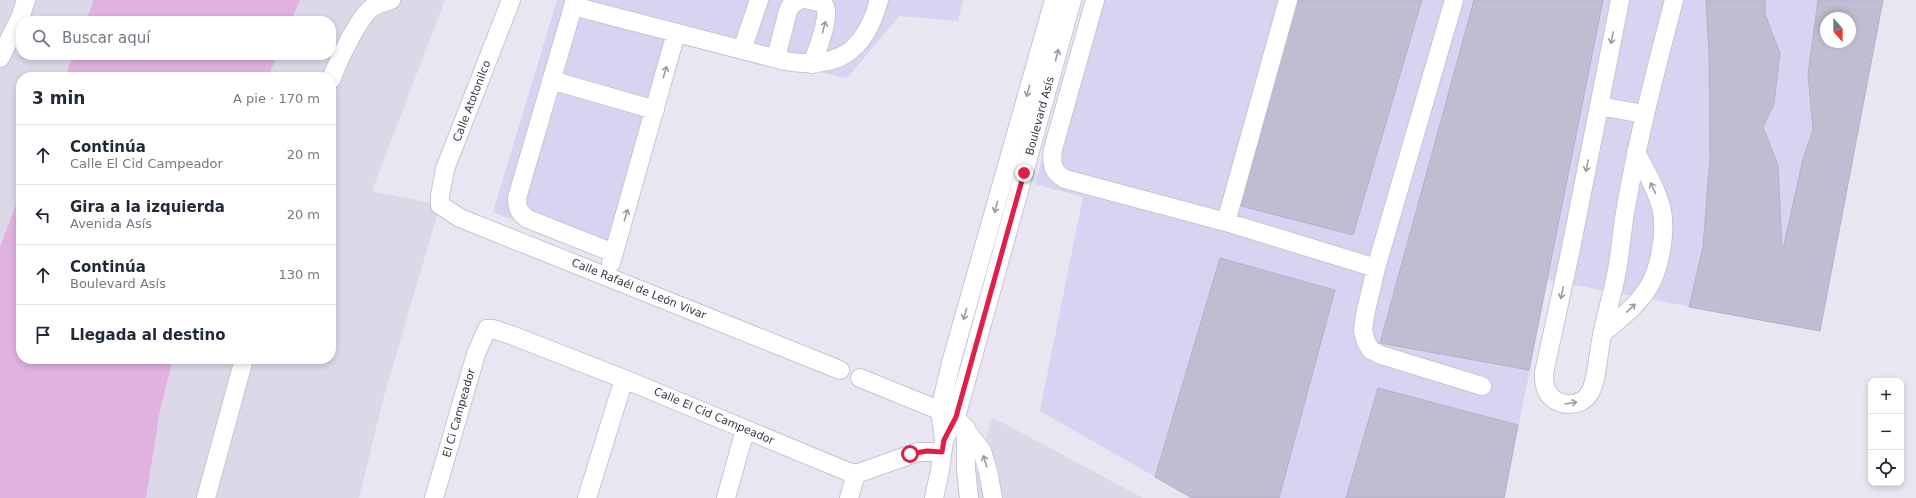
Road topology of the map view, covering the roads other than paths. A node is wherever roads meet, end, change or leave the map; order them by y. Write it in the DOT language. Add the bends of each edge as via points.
graph roads {
  1 [pos="26,0"];
  2 [pos="391,0"];
  3 [pos="511,0"];
  4 [pos="759,0"];
  5 [pos="799,0"];
  6 [pos="809,0"];
  7 [pos="880,0"];
  8 [pos="1054,0"];
  9 [pos="1072,0"];
  10 [pos="1095,0"];
  11 [pos="1288,0"];
  12 [pos="1454,0"];
  13 [pos="1620,0"];
  14 [pos="1674,0"];
  15 [pos="574,3"];
  16 [pos="21,16"];
  17 [pos="16,26"];
  18 [pos="676,33"];
  19 [pos="742,50"];
  20 [pos="0,58"];
  21 [pos="776,58"];
  22 [pos="812,64"];
  23 [pos="335,72"];
  24 [pos="551,80"];
  25 [pos="1599,106"];
  26 [pos="655,110"];
  27 [pos="1644,114"];
  28 [pos="1636,152"];
  29 [pos="1006,169"];
  30 [pos="1024,173"];
  31 [pos="440,205"];
  32 [pos="1226,222"];
  33 [pos="614,253"];
  34 [pos="1376,268"];
  35 [pos="606,276"];
  36 [pos="976,276"];
  37 [pos="994,280"];
  38 [pos="487,329"];
  39 [pos="1602,334"];
  40 [pos="243,364"];
  41 [pos="840,370"];
  42 [pos="860,378"];
  43 [pos="624,379"];
  44 [pos="1482,386"];
  45 [pos="940,410"];
  46 [pos="961,423"];
  47 [pos="746,430"];
  48 [pos="943,446"];
  49 [pos="856,474"];
  50 [pos="206,498"];
  51 [pos="434,498"];
  52 [pos="587,498"];
  53 [pos="726,498"];
  54 [pos="849,498"];
  55 [pos="934,498"];
  56 [pos="969,498"];
  57 [pos="993,498"];
  1 -- 16 [label="street"];
  2 -- 23 [label="street" via="374,6 364,16"];
  3 -- 31 [label="street, Calle Atotonilco" via="445,169"];
  4 -- 19 [label="street"];
  5 -- 21 [label="street" via="791,5 788,11"];
  22 -- 6 [label="street, one-way" via="827,10 819,2"];
  7 -- 22 [label="street" via="864,37 854,49 840,58"];
  8 -- 29 [label="street, Boulevard Asís, one-way"];
  30 -- 9 [label="street, Boulevard Asís, one-way"];
  10 -- 32 [label="street" via="1053,149 1054,170 1065,179"];
  11 -- 32 [label="street"];
  12 -- 34 [label="street"];
  13 -- 25 [label="street, one-way"];
  14 -- 27 [label="street"];
  15 -- 18 [label="street"];
  15 -- 24 [label="street"];
  17 -- 20 [label="street"];
  18 -- 19 [label="street"];
  26 -- 18 [label="street, one-way"];
  19 -- 21 [label="street"];
  21 -- 22 [label="street"];
  24 -- 26 [label="street"];
  24 -- 33 [label="street" via="517,198 518,211 528,219"];
  25 -- 27 [label="street"];
  25 -- 39 [label="street, one-way" via="1544,373 1546,389 1555,400 1564,404 1574,403 1590,394"];
  33 -- 26 [label="street, one-way"];
  27 -- 28 [label="street"];
  28 -- 39 [label="street" via="1617,271"];
  39 -- 28 [label="street, one-way" via="1633,306 1648,288 1659,262 1663,236 1662,211"];
  29 -- 30 [label="street"];
  29 -- 36 [label="street, Boulevard Asís, one-way"];
  30 -- 37 [label="street, Boulevard Asís"];
  31 -- 35 [label="street, Calle Rafaél de León Vivar" via="460,218"];
  32 -- 34 [label="street"];
  33 -- 35 [label="street"];
  34 -- 44 [label="street" via="1364,315 1363,331 1371,350 1397,361"];
  35 -- 41 [label="street, Calle Rafaél de León Vivar"];
  36 -- 37 [label="street"];
  36 -- 45 [label="street, Boulevard Asís, one-way"];
  37 -- 46 [label="street, Boulevard Asís"];
  38 -- 43 [label="street, Calle El Cid Campeador" via="511,335"];
  38 -- 51 [label="street, El Ci Campeador" via="476,354"];
  40 -- 50 [label="street"];
  42 -- 45 [label="street"];
  43 -- 47 [label="street, Calle El Cid Campeador"];
  43 -- 52 [label="street"];
  45 -- 46 [label="street"];
  45 -- 48 [label="street"];
  46 -- 48 [label="street"];
  46 -- 56 [label="street"];
  57 -- 46 [label="street, one-way" via="982,451"];
  47 -- 49 [label="street, Calle El Cid Campeador"];
  47 -- 53 [label="street"];
  48 -- 49 [label="street"];
  48 -- 55 [label="street"];
  49 -- 54 [label="street"];
}
